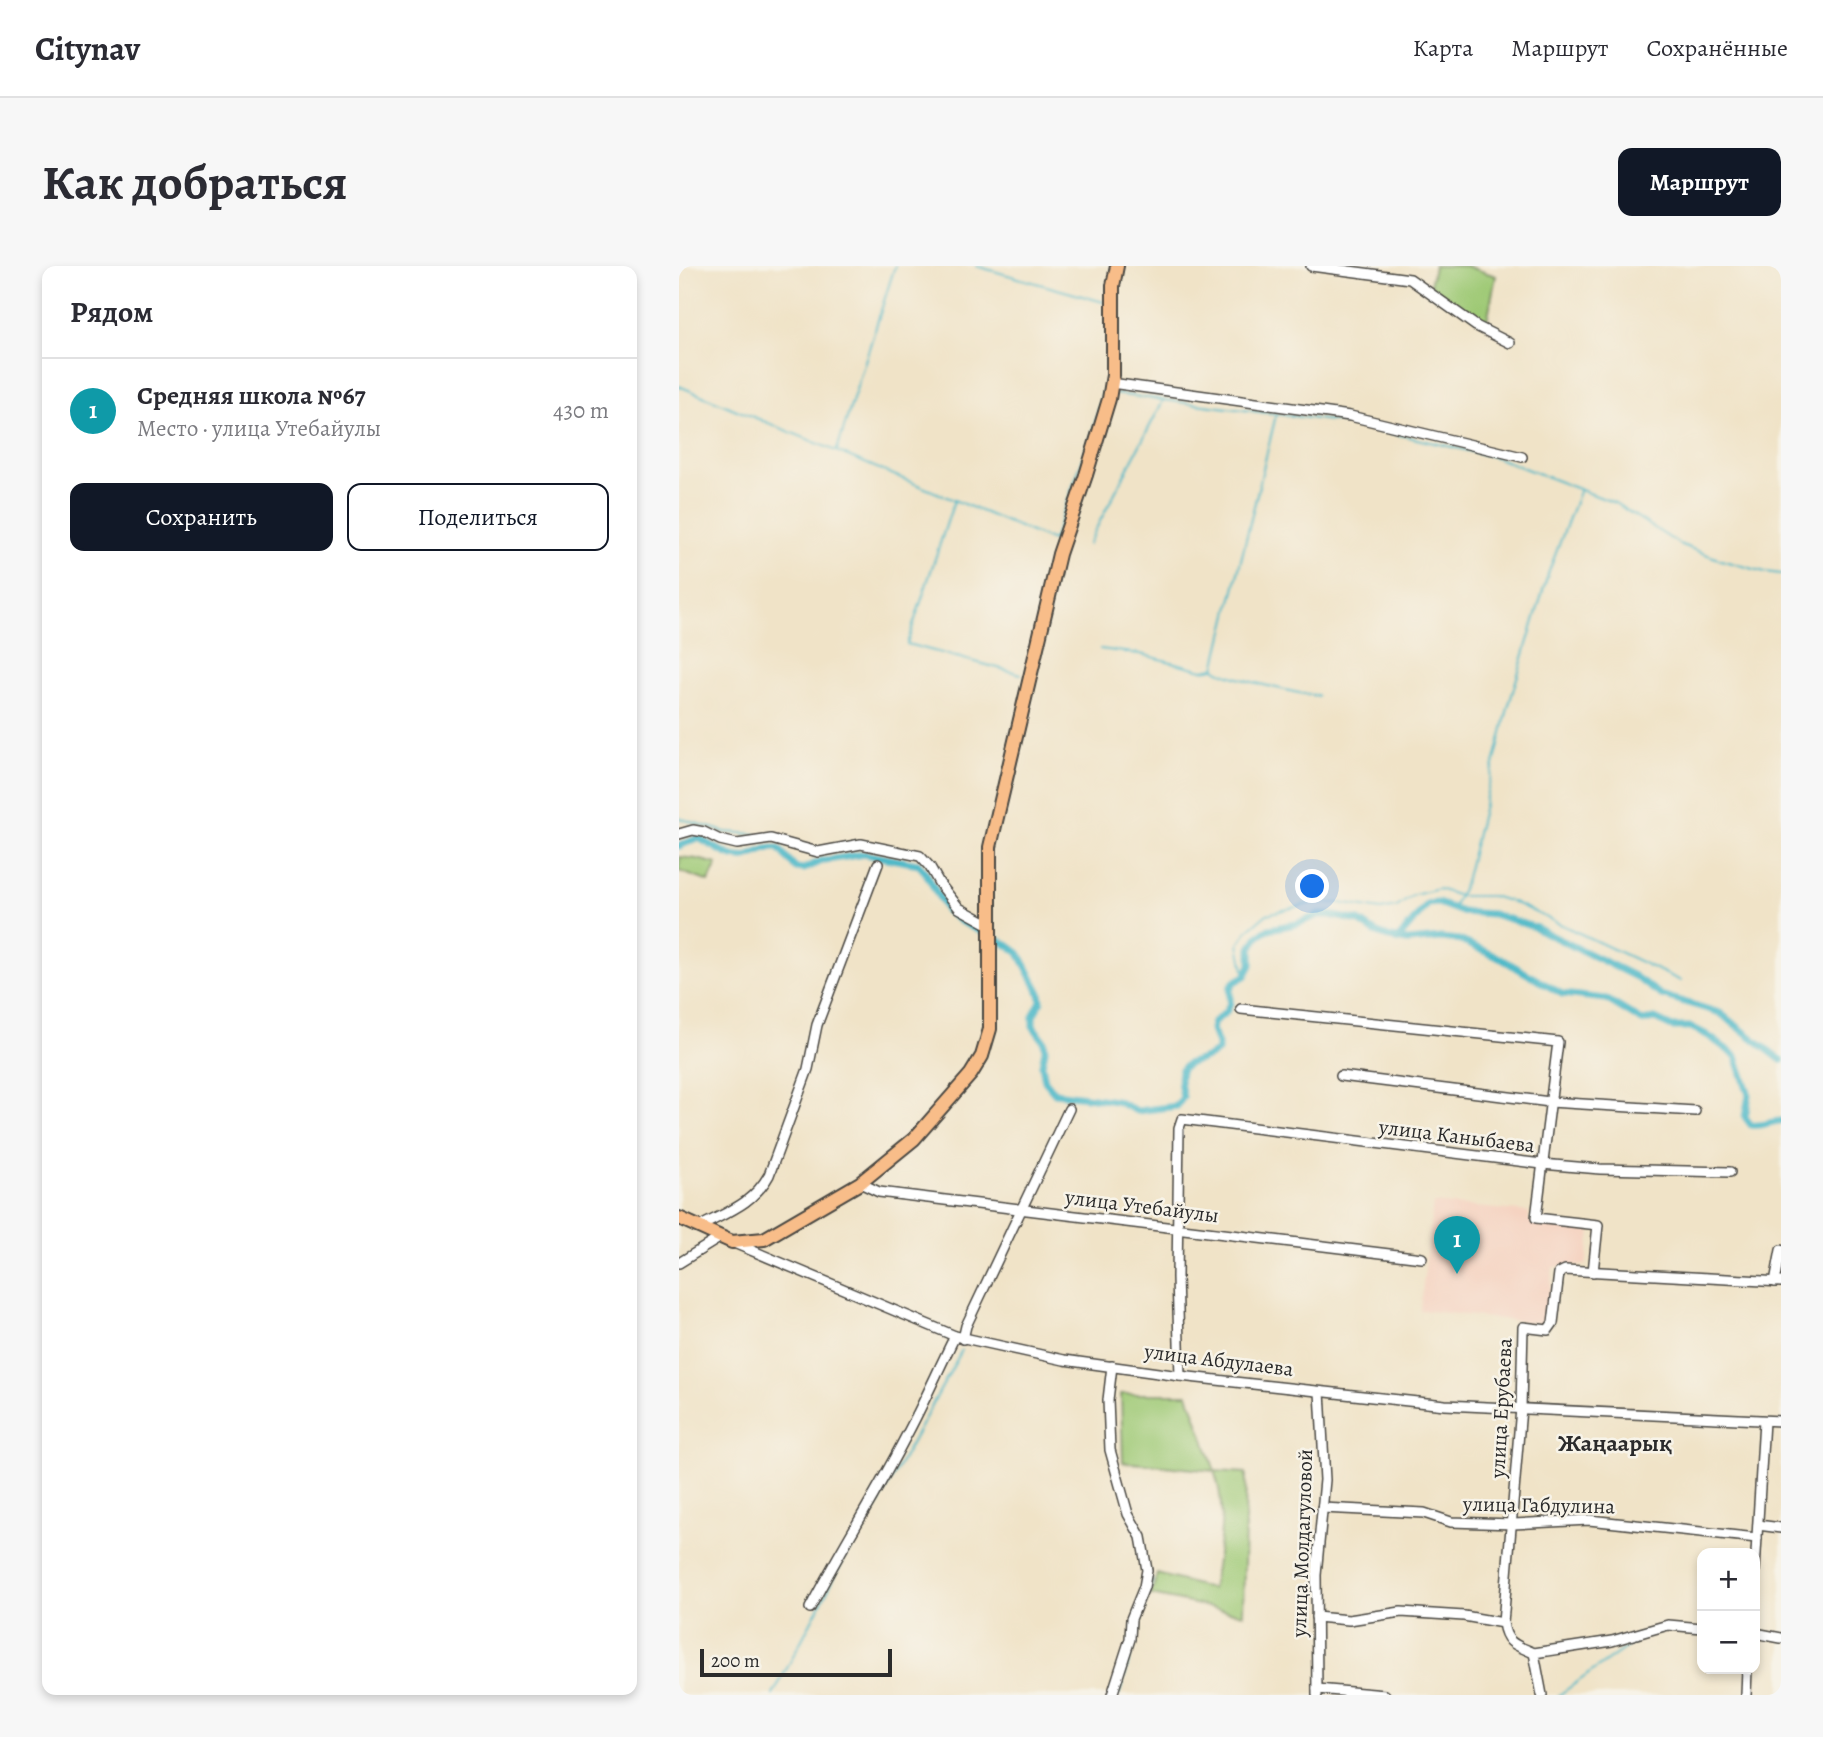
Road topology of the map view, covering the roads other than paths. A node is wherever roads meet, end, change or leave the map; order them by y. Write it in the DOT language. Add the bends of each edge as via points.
graph roads {
  1 [pos="1117,266"];
  2 [pos="1311,266"];
  3 [pos="1510,343"];
  4 [pos="1110,391"];
  5 [pos="1521,457"];
  6 [pos="679,834"];
  7 [pos="878,864"];
  8 [pos="989,932"];
  9 [pos="1241,1009"];
  10 [pos="1342,1076"];
  11 [pos="1550,1101"];
  12 [pos="1069,1109"];
  13 [pos="1695,1111"];
  14 [pos="1542,1164"];
  15 [pos="1730,1172"];
  16 [pos="860,1183"];
  17 [pos="1021,1210"];
  18 [pos="679,1218"];
  19 [pos="699,1227"];
  20 [pos="1178,1228"];
  21 [pos="726,1240"];
  22 [pos="1781,1250"];
  23 [pos="1422,1258"];
  24 [pos="679,1263"];
  25 [pos="1593,1272"];
  26 [pos="1778,1282"];
  27 [pos="959,1338"];
  28 [pos="1112,1366"];
  29 [pos="1181,1376"];
  30 [pos="1320,1392"];
  31 [pos="1521,1408"];
  32 [pos="1764,1421"];
  33 [pos="1781,1421"];
  34 [pos="1322,1508"];
  35 [pos="1513,1524"];
  36 [pos="1758,1525"];
  37 [pos="1781,1528"];
  38 [pos="1757,1538"];
  39 [pos="1756,1548"];
  40 [pos="810,1608"];
  41 [pos="1316,1617"];
  42 [pos="1503,1623"];
  43 [pos="1697,1628"];
  44 [pos="1760,1634"];
  45 [pos="1781,1638"];
  46 [pos="1534,1653"];
  47 [pos="1747,1674"];
  48 [pos="1317,1692"];
  49 [pos="1539,1694"];
  50 [pos="1112,1695"];
  51 [pos="1385,1695"];
  52 [pos="1746,1695"];
  1 -- 4 [label="main road"];
  2 -- 3 [label="street" via="1410,279 1476,326"];
  4 -- 5 [label="street" via="1350,416"];
  4 -- 8 [label="main road" via="1059,554 996,817 990,847"];
  6 -- 8 [label="street" via="693,830 737,844 771,839 818,852 861,844 920,856 959,908"];
  7 -- 19 [label="street" via="817,1025 808,1069 769,1175 749,1200"];
  8 -- 16 [label="main road" via="990,1029 982,1056 914,1139"];
  9 -- 11 [label="street" via="1558,1042"];
  10 -- 11 [label="street"];
  11 -- 13 [label="street"];
  11 -- 14 [label="street"];
  12 -- 17 [label="street"];
  14 -- 15 [label="street, улица Каныбаева"];
  14 -- 20 [label="street, улица Каныбаева" via="1182,1119"];
  14 -- 25 [label="street" via="1535,1218 1598,1225"];
  16 -- 17 [label="street, улица Утебайулы" via="879,1192"];
  16 -- 21 [label="main road" via="764,1239"];
  17 -- 20 [label="street, улица Утебайулы"];
  17 -- 27 [label="street"];
  18 -- 19 [label="main road, улица Абдулаева"];
  19 -- 21 [label="main road, улица Абдулаева"];
  20 -- 23 [label="street, улица Утебайулы"];
  20 -- 29 [label="street"];
  21 -- 24 [label="street"];
  21 -- 27 [label="street, улица Абдулаева"];
  22 -- 26 [label="street"];
  25 -- 26 [label="street, улица Ерубаева"];
  25 -- 31 [label="street, улица Ерубаева" via="1559,1273 1553,1323 1548,1329 1523,1328"];
  27 -- 28 [label="street, улица Абдулаева"];
  27 -- 40 [label="street"];
  28 -- 29 [label="street, улица Абдулаева"];
  28 -- 50 [label="street" via="1110,1450 1128,1514 1141,1537 1147,1570"];
  29 -- 30 [label="street, улица Абдулаева"];
  30 -- 31 [label="street, улица Абдулаева"];
  30 -- 34 [label="street, улица Молдагуловой"];
  31 -- 32 [label="street, улица Абдулаева"];
  31 -- 35 [label="street, улица Ерубаева"];
  32 -- 33 [label="street, улица Абдулаева"];
  32 -- 36 [label="street"];
  34 -- 35 [label="street, улица Габдулина" via="1424,1513 1451,1522"];
  34 -- 41 [label="street, улица Молдагуловой"];
  35 -- 38 [label="street, улица Габдулина" via="1589,1520"];
  35 -- 42 [label="street, улица Ерубаева"];
  36 -- 37 [label="street"];
  36 -- 38 [label="street"];
  38 -- 39 [label="street"];
  41 -- 42 [label="street" via="1349,1620 1401,1612"];
  41 -- 48 [label="street, улица Молдагуловой"];
  42 -- 46 [label="street" via="1504,1636"];
  43 -- 46 [label="street" via="1668,1625 1612,1641"];
  44 -- 45 [label="street"];
  46 -- 49 [label="street"];
  47 -- 52 [label="street"];
  48 -- 51 [label="street"];
}
